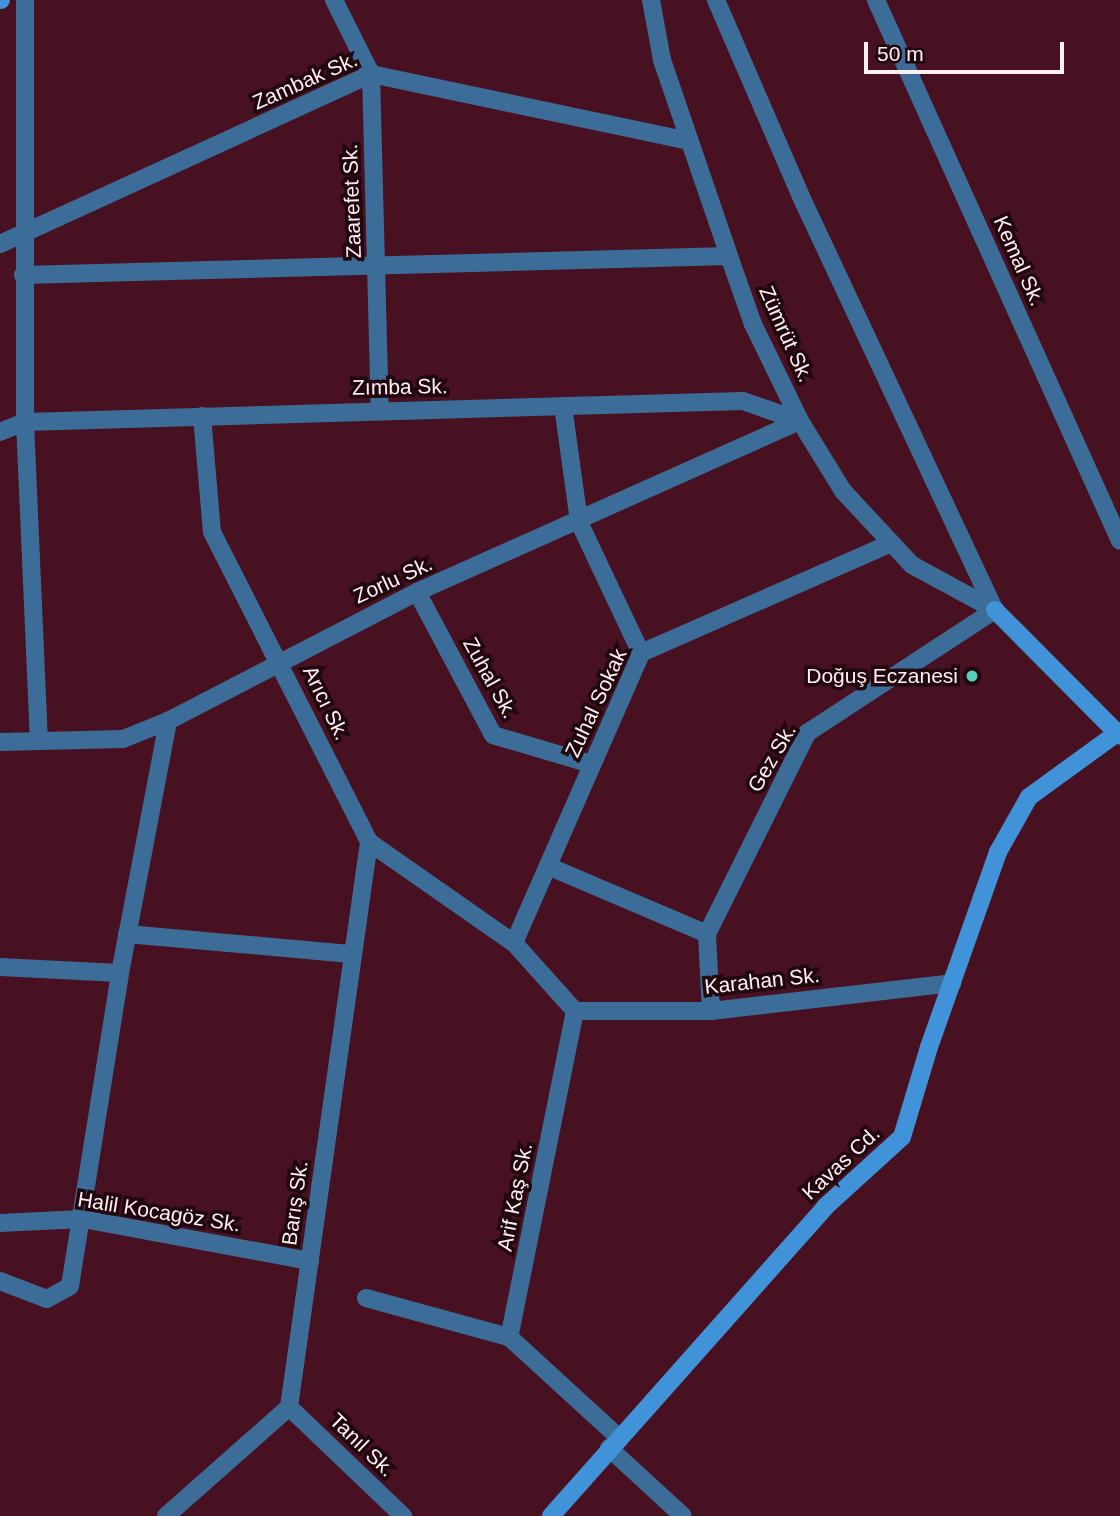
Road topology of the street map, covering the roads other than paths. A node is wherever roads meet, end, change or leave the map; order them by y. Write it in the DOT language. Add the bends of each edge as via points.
graph roads {
  1 [pos="25,0"];
  2 [pos="334,0"];
  3 [pos="651,0"];
  4 [pos="716,0"];
  5 [pos="878,0"];
  6 [pos="371,74"];
  7 [pos="688,141"];
  8 [pos="22,235"];
  9 [pos="0,244"];
  10 [pos="729,256"];
  11 [pos="376,267"];
  12 [pos="23,275"];
  13 [pos="563,406"];
  14 [pos="380,410"];
  15 [pos="202,416"];
  16 [pos="800,421"];
  17 [pos="25,422"];
  18 [pos="0,432"];
  19 [pos="579,522"];
  20 [pos="1120,541"];
  21 [pos="891,543"];
  22 [pos="417,592"];
  23 [pos="995,610"];
  24 [pos="641,653"];
  25 [pos="279,661"];
  26 [pos="169,721"];
  27 [pos="1119,734"];
  28 [pos="39,741"];
  29 [pos="0,742"];
  30 [pos="591,764"];
  31 [pos="369,842"];
  32 [pos="550,867"];
  33 [pos="127,934"];
  34 [pos="707,934"];
  35 [pos="514,943"];
  36 [pos="354,954"];
  37 [pos="0,967"];
  38 [pos="120,973"];
  39 [pos="952,983"];
  40 [pos="575,1011"];
  41 [pos="711,1011"];
  42 [pos="83,1219"];
  43 [pos="0,1223"];
  44 [pos="310,1261"];
  45 [pos="0,1281"];
  46 [pos="366,1298"];
  47 [pos="509,1337"];
  48 [pos="289,1407"];
  49 [pos="614,1442"];
  50 [pos="166,1516"];
  51 [pos="403,1516"];
  52 [pos="551,1516"];
  53 [pos="683,1516"];
  1 -- 8 [label="street"];
  2 -- 6 [label="street, Zaarefet Sk."];
  3 -- 7 [label="street, Zümrüt Sk." via="662,60"];
  4 -- 23 [label="street" via="804,203"];
  5 -- 20 [label="street, Kemal Sk."];
  6 -- 7 [label="street, Zambak Sk."];
  6 -- 8 [label="street, Zambak Sk."];
  6 -- 11 [label="street, Zaarefet Sk."];
  7 -- 10 [label="street, Zümrüt Sk."];
  8 -- 9 [label="street, Zambak Sk."];
  8 -- 12 [label="street"];
  10 -- 11 [label="street"];
  10 -- 16 [label="street, Zümrüt Sk." via="753,324"];
  11 -- 12 [label="street"];
  11 -- 14 [label="street, Zaarefet Sk."];
  12 -- 17 [label="street"];
  13 -- 14 [label="street, Zımba Sk."];
  13 -- 16 [label="street, Zımba Sk." via="743,401"];
  13 -- 19 [label="street"];
  14 -- 15 [label="street, Zımba Sk."];
  15 -- 17 [label="street, Zımba Sk."];
  15 -- 25 [label="street, Arıcı Sk." via="212,532"];
  16 -- 19 [label="street, Zorlu Sk."];
  16 -- 21 [label="street, Zümrüt Sk." via="843,491"];
  17 -- 18 [label="street, Zımba Sk."];
  17 -- 28 [label="street"];
  19 -- 22 [label="street, Zorlu Sk."];
  19 -- 24 [label="street"];
  21 -- 23 [label="street, Zümrüt Sk." via="912,565"];
  21 -- 24 [label="street, Zuhal Sokak"];
  22 -- 25 [label="street, Zorlu Sk."];
  22 -- 30 [label="street, Zuhal Sk." via="493,736"];
  23 -- 27 [label="street"];
  23 -- 34 [label="street, Gez Sk." via="807,733"];
  24 -- 30 [label="street, Zuhal Sokak"];
  25 -- 26 [label="street, Zorlu Sk."];
  25 -- 31 [label="street, Arıcı Sk."];
  26 -- 28 [label="street, Zorlu Sk." via="123,739"];
  26 -- 33 [label="street"];
  27 -- 39 [label="street, Kavas Cd." via="1029,797 999,852"];
  28 -- 29 [label="street, Zorlu Sk."];
  30 -- 32 [label="street, Zuhal Sokak"];
  31 -- 35 [label="street, Arıcı Sk."];
  31 -- 36 [label="street, Barış Sk."];
  32 -- 34 [label="street"];
  32 -- 35 [label="street, Zuhal Sokak"];
  33 -- 36 [label="street"];
  33 -- 38 [label="street"];
  34 -- 41 [label="street, Gez Sk."];
  35 -- 40 [label="street"];
  36 -- 44 [label="street, Barış Sk."];
  37 -- 38 [label="street"];
  38 -- 42 [label="street"];
  39 -- 41 [label="street, Karahan Sk."];
  39 -- 49 [label="street, Kavas Cd." via="902,1137 825,1207"];
  40 -- 41 [label="street, Karahan Sk."];
  40 -- 47 [label="street, Arif Kaş Sk."];
  42 -- 43 [label="street, Halil Kocagöz Sk."];
  42 -- 44 [label="street, Halil Kocagöz Sk."];
  42 -- 45 [label="street" via="70,1286 63,1294 40,1298"];
  44 -- 48 [label="street, Barış Sk."];
  46 -- 47 [label="street"];
  47 -- 49 [label="street"];
  48 -- 50 [label="street"];
  48 -- 51 [label="street, Tanıl Sk."];
  49 -- 52 [label="street, Kavas Cd."];
  49 -- 53 [label="street"];
}
